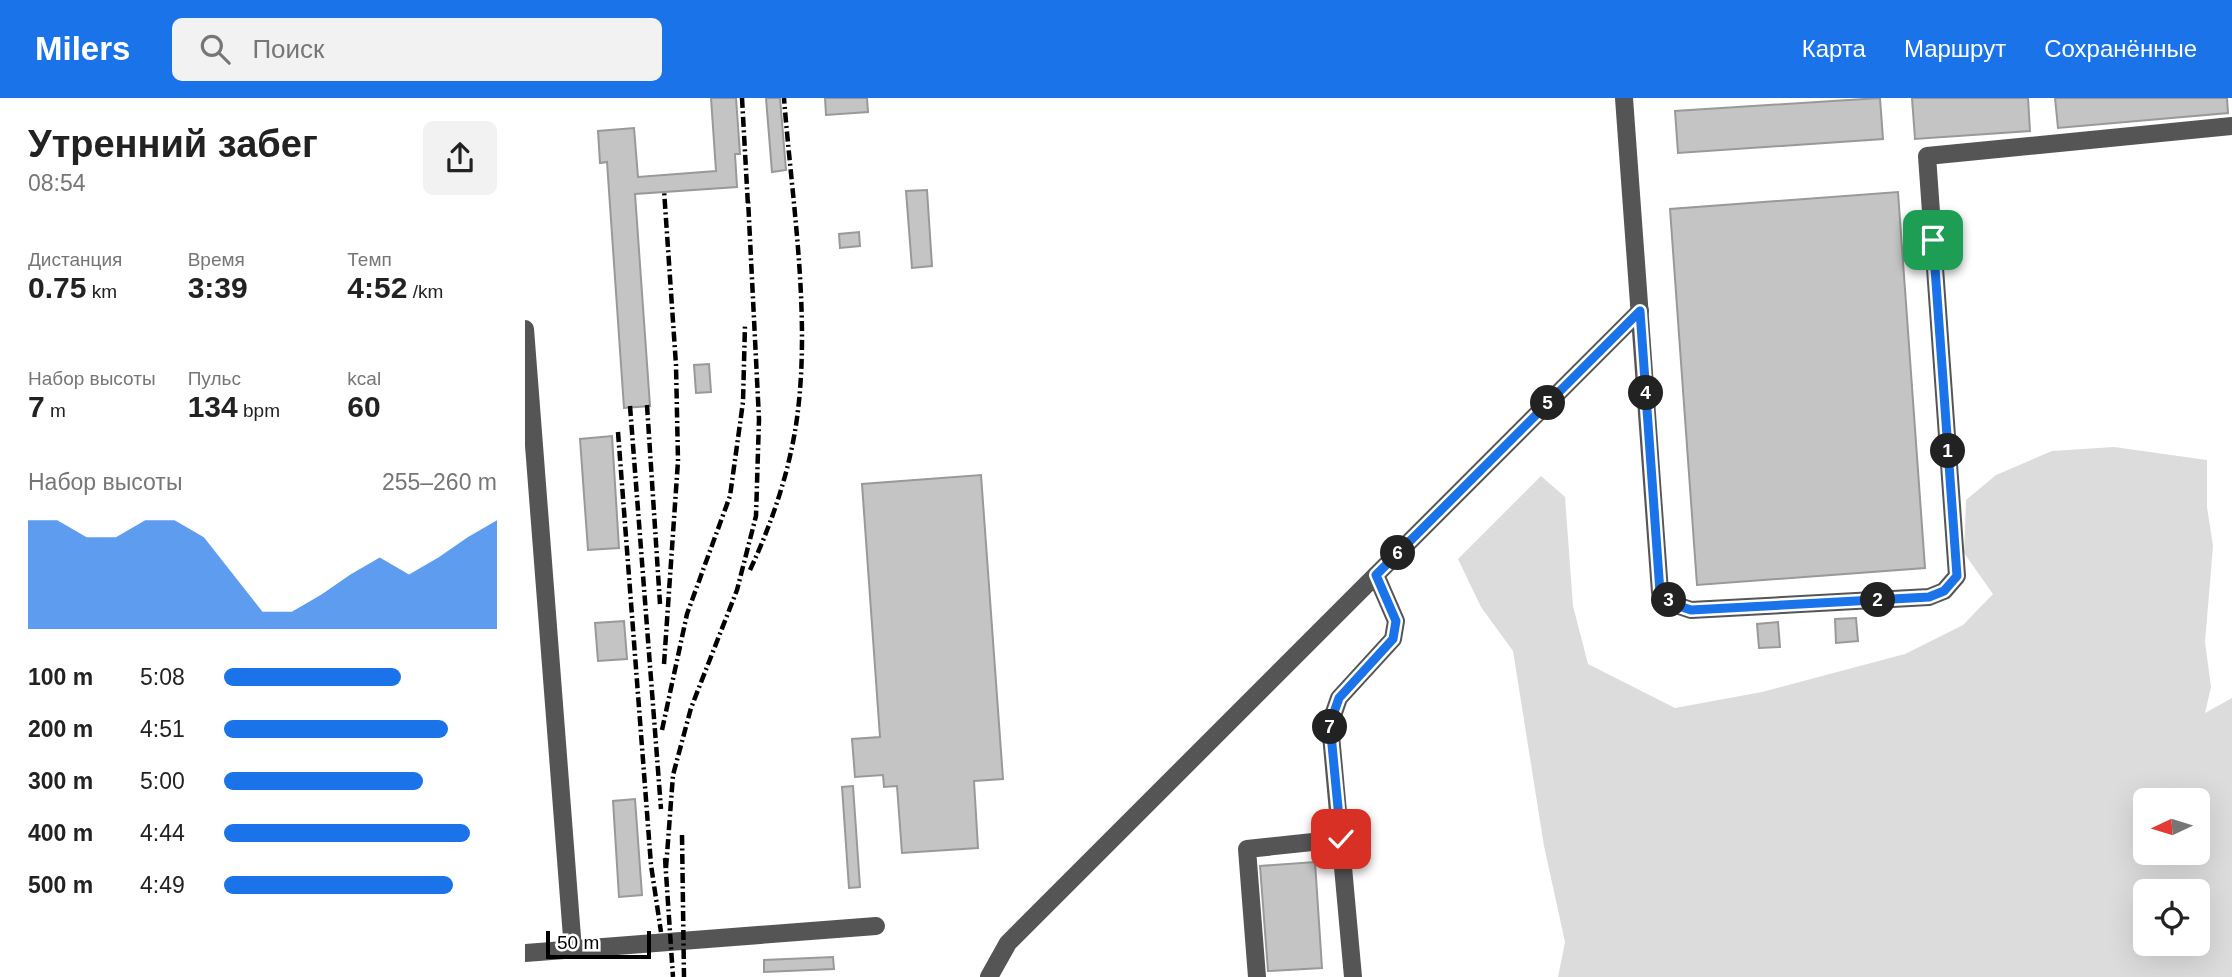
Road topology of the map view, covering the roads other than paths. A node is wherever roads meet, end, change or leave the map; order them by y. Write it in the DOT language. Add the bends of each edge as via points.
graph roads {
  1 [pos="1624,98"];
  2 [pos="2232,126"];
  3 [pos="1640,311"];
  4 [pos="525,329"];
  5 [pos="1376,575"];
  6 [pos="1341,839"];
  7 [pos="876,926"];
  8 [pos="573,950"];
  9 [pos="525,953"];
  10 [pos="989,977"];
  11 [pos="1257,977"];
  12 [pos="1353,977"];
  1 -- 3 [label="lane"];
  2 -- 3 [label="lane" via="1927,156 1957,576 1944,591 1929,597 1691,610 1673,604 1660,592"];
  3 -- 5 [label="lane"];
  4 -- 8 [label="lane"];
  5 -- 6 [label="lane" via="1396,621 1393,639 1339,698 1330,724"];
  5 -- 10 [label="lane" via="1008,943"];
  6 -- 11 [label="lane" via="1247,849"];
  6 -- 12 [label="lane"];
  7 -- 8 [label="lane"];
  8 -- 9 [label="lane"];
}
